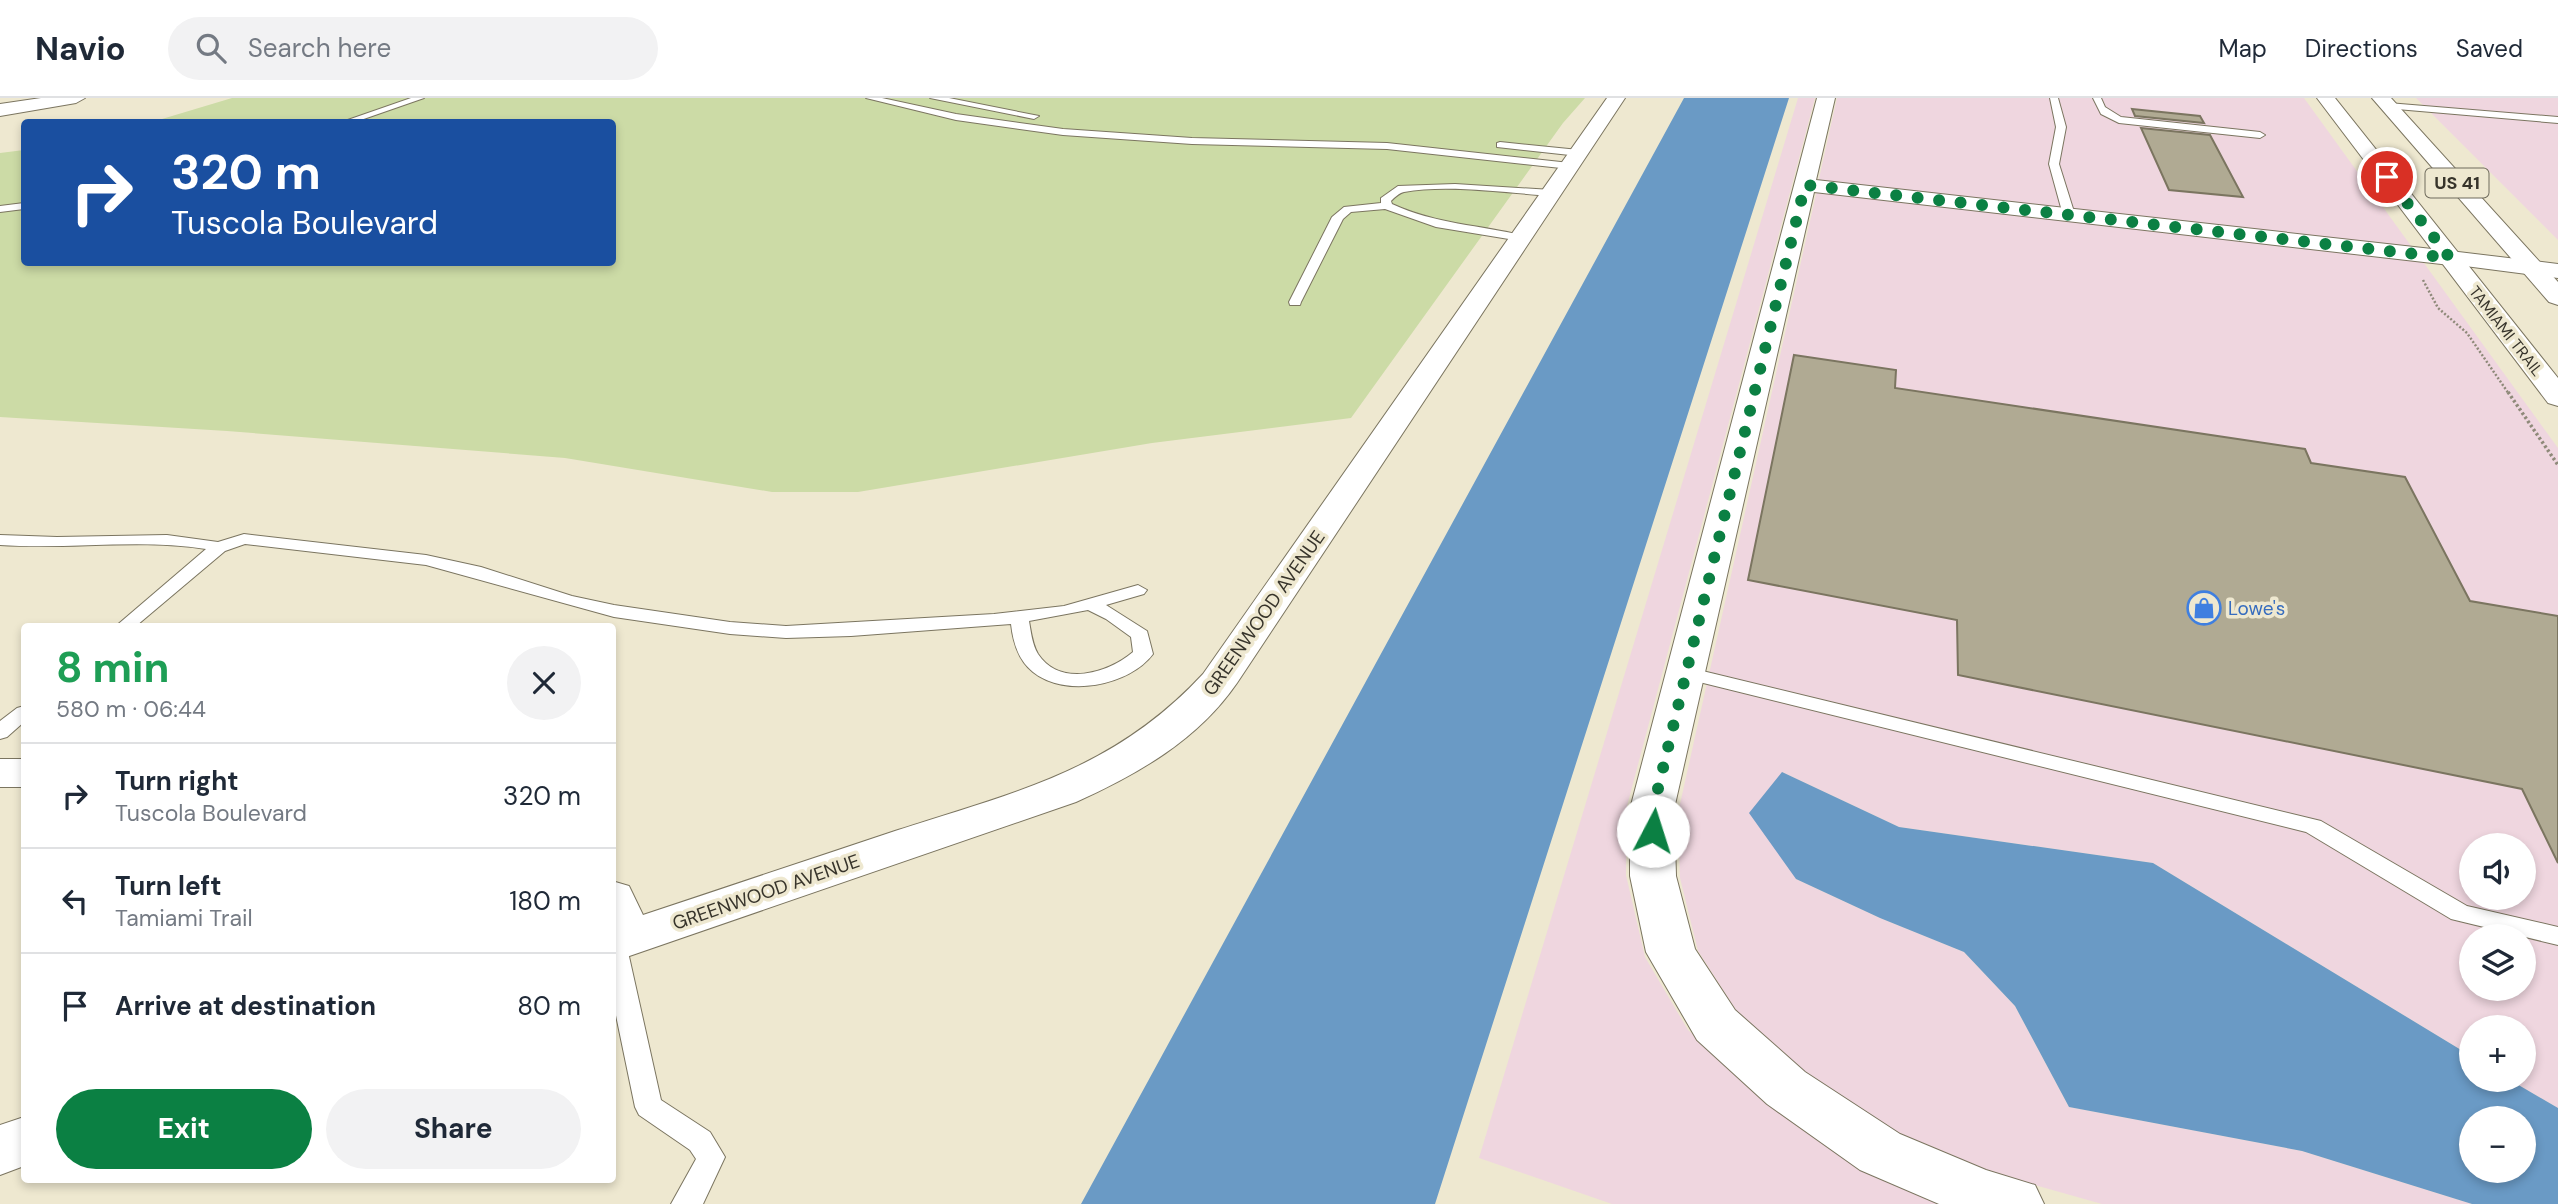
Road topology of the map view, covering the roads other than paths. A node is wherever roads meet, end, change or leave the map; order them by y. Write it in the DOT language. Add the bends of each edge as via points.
graph roads {
  1 [pos="76,98"];
  2 [pos="420,98"];
  3 [pos="870,98"];
  4 [pos="926,98"];
  5 [pos="934,98"];
  6 [pos="1616,98"];
  7 [pos="1826,98"];
  8 [pos="2054,98"];
  9 [pos="2097,98"];
  10 [pos="2326,98"];
  11 [pos="2385,102"];
  12 [pos="901,105"];
  13 [pos="0,110"];
  14 [pos="1040,116"];
  15 [pos="356,119"];
  16 [pos="2558,120"];
  17 [pos="1103,123"];
  18 [pos="1314,133"];
  19 [pos="1379,134"];
  20 [pos="2260,135"];
  21 [pos="1248,137"];
  22 [pos="1431,139"];
  23 [pos="1485,144"];
  24 [pos="1567,171"];
  25 [pos="1805,185"];
  26 [pos="21,206"];
  27 [pos="1387,206"];
  28 [pos="0,209"];
  29 [pos="2069,215"];
  30 [pos="1521,238"];
  31 [pos="2450,258"];
  32 [pos="2532,268"];
  33 [pos="2558,271"];
  34 [pos="2558,297"];
  35 [pos="1295,302"];
  36 [pos="2558,397"];
  37 [pos="0,540"];
  38 [pos="219,547"];
  39 [pos="1138,590"];
  40 [pos="1089,604"];
  41 [pos="1019,617"];
  42 [pos="129,623"];
  43 [pos="1686,673"];
  44 [pos="21,715"];
  45 [pos="0,733"];
  46 [pos="0,773"];
  47 [pos="21,773"];
  48 [pos="617,931"];
  49 [pos="2558,936"];
  50 [pos="21,1143"];
  51 [pos="0,1150"];
  52 [pos="686,1204"];
  53 [pos="2014,1204"];
  1 -- 13 [label="street"];
  2 -- 15 [label="lane"];
  3 -- 12 [label="lane"];
  4 -- 12 [label="lane"];
  5 -- 14 [label="lane"];
  6 -- 24 [label="street, GREENWOOD AVENUE"];
  7 -- 25 [label="street"];
  8 -- 29 [label="lane" via="2061,127 2054,164"];
  9 -- 20 [label="lane" via="2106,115 2119,120"];
  10 -- 31 [label="street, TAMIAMI TRAIL / US 41"];
  11 -- 16 [label="lane"];
  11 -- 32 [label="street, US 41"];
  12 -- 21 [label="lane" via="1063,132"];
  17 -- 21 [label="lane"];
  18 -- 21 [label="lane"];
  19 -- 22 [label="lane"];
  21 -- 24 [label="lane" via="1387,146"];
  23 -- 24 [label="lane"];
  24 -- 27 [label="lane" via="1455,187 1398,189 1385,200"];
  24 -- 30 [label="street, GREENWOOD AVENUE"];
  25 -- 29 [label="street"];
  25 -- 43 [label="street"];
  26 -- 28 [label="lane"];
  27 -- 30 [label="lane" via="1440,225"];
  27 -- 35 [label="lane" via="1348,209 1338,217"];
  29 -- 31 [label="street"];
  30 -- 48 [label="street, GREENWOOD AVENUE" via="1217,683 1176,727 1107,772 1061,792"];
  31 -- 32 [label="street"];
  31 -- 36 [label="street, TAMIAMI TRAIL / US 41"];
  32 -- 33 [label="street"];
  32 -- 34 [label="street, US 41"];
  37 -- 38 [label="lane" via="160,540"];
  38 -- 41 [label="lane" via="244,539 267,540 426,560 614,611 730,628 851,630"];
  38 -- 42 [label="lane"];
  39 -- 40 [label="lane"];
  40 -- 41 [label="lane"];
  40 -- 41 [label="lane" via="1114,615 1140,635 1143,654 1133,664 1119,672 1073,680 1043,672 1027,653"];
  43 -- 49 [label="lane" via="2313,826 2460,913"];
  43 -- 53 [label="street" via="1653,809 1653,876 1671,952 1716,1026 1786,1088 1880,1152"];
  44 -- 45 [label="lane"];
  46 -- 47 [label="street"];
  48 -- 52 [label="lane" via="649,1107 700,1141 711,1157"];
  50 -- 51 [label="street"];
}
